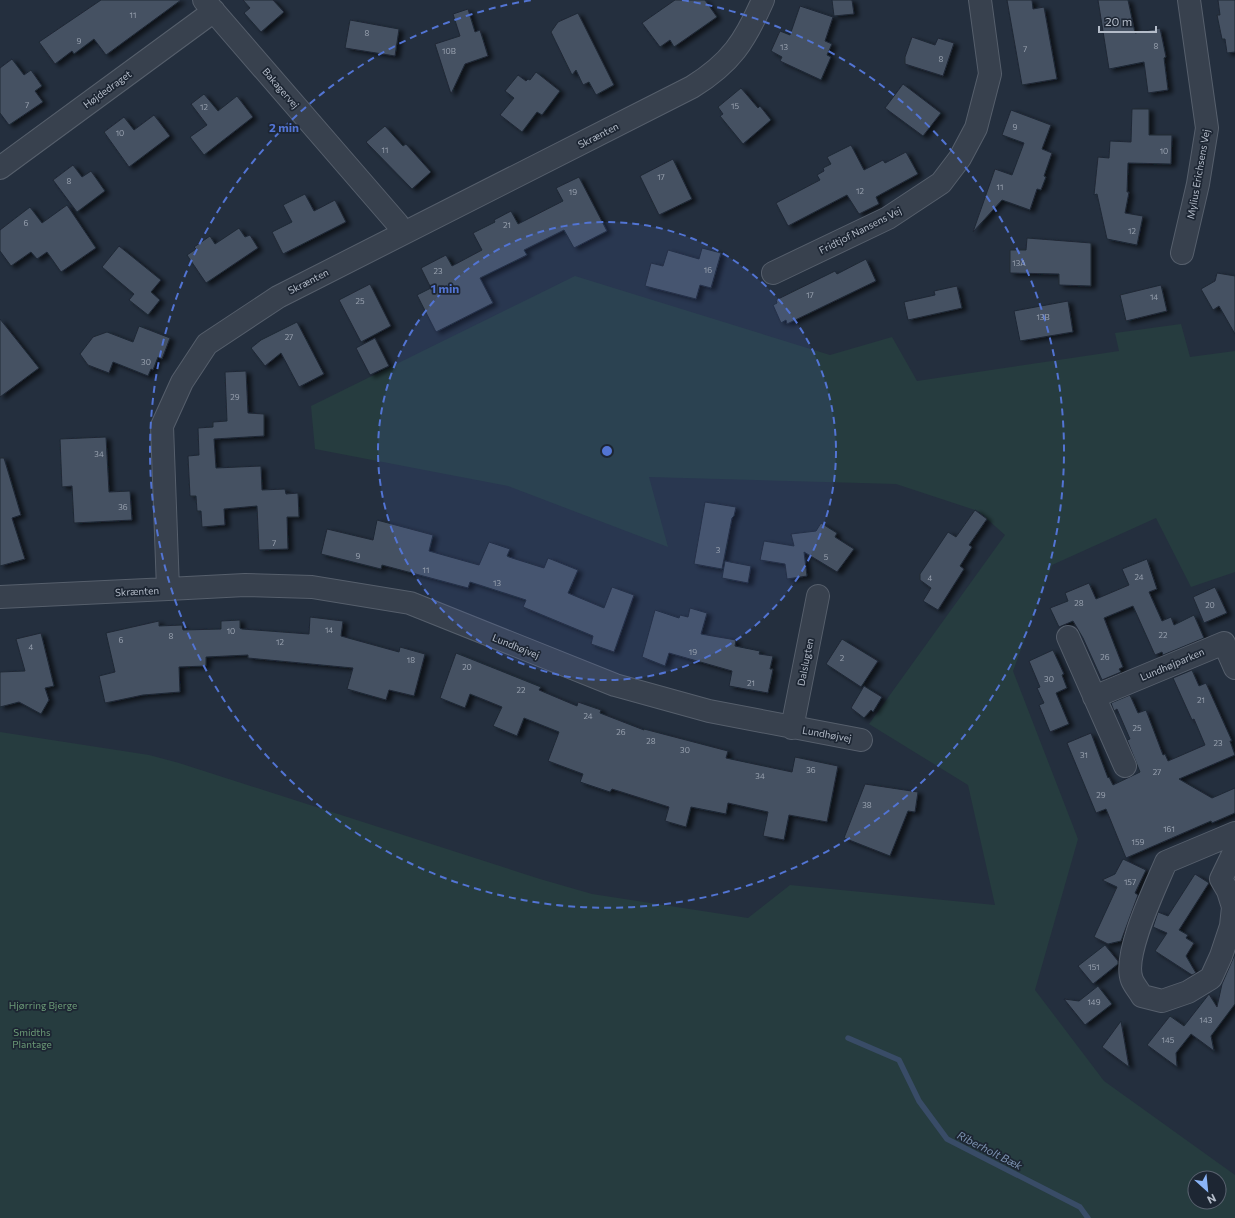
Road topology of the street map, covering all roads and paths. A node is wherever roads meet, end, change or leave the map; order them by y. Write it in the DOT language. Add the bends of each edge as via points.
graph roads {
  1 [pos="763,0"];
  2 [pos="980,0"];
  3 [pos="1189,0"];
  4 [pos="209,5"];
  5 [pos="0,168"];
  6 [pos="404,233"];
  7 [pos="1182,253"];
  8 [pos="773,273"];
  9 [pos="168,589"];
  10 [pos="818,596"];
  11 [pos="0,597"];
  12 [pos="1068,637"];
  13 [pos="1235,668"];
  14 [pos="1094,697"];
  15 [pos="792,728"];
  16 [pos="861,740"];
  17 [pos="1125,766"];
  18 [pos="1235,833"];
  19 [pos="1235,850"];
  1 -- 6 [label="street, Skrænten" via="751,29 738,47 708,77 672,98"];
  2 -- 8 [label="street, Fridtjof Nansens Vej" via="990,74 976,128 960,158 941,183 888,218"];
  3 -- 7 [label="street, Mylius Erichsens Vej" via="1207,128 1198,184"];
  4 -- 5 [label="street, Højdedraget"];
  4 -- 6 [label="street, Bakagervej"];
  6 -- 9 [label="street, Skrænten" via="278,297 207,344 182,382 162,426"];
  9 -- 11 [label="street, Skrænten"];
  9 -- 15 [label="street, Lundhøjvej" via="245,585 312,587 410,603 615,685 709,710"];
  10 -- 15 [label="street, Dalslugten"];
  12 -- 14 [label="street"];
  13 -- 14 [label="street, Lundhøjparken" via="1224,642"];
  14 -- 17 [label="street"];
  15 -- 16 [label="street, Lundhøjvej"];
  18 -- 19 [label="street" via="1166,862 1140,923 1131,961 1132,979 1142,996 1162,1001 1188,992 1211,978 1231,926 1233,907 1221,879"];
}
